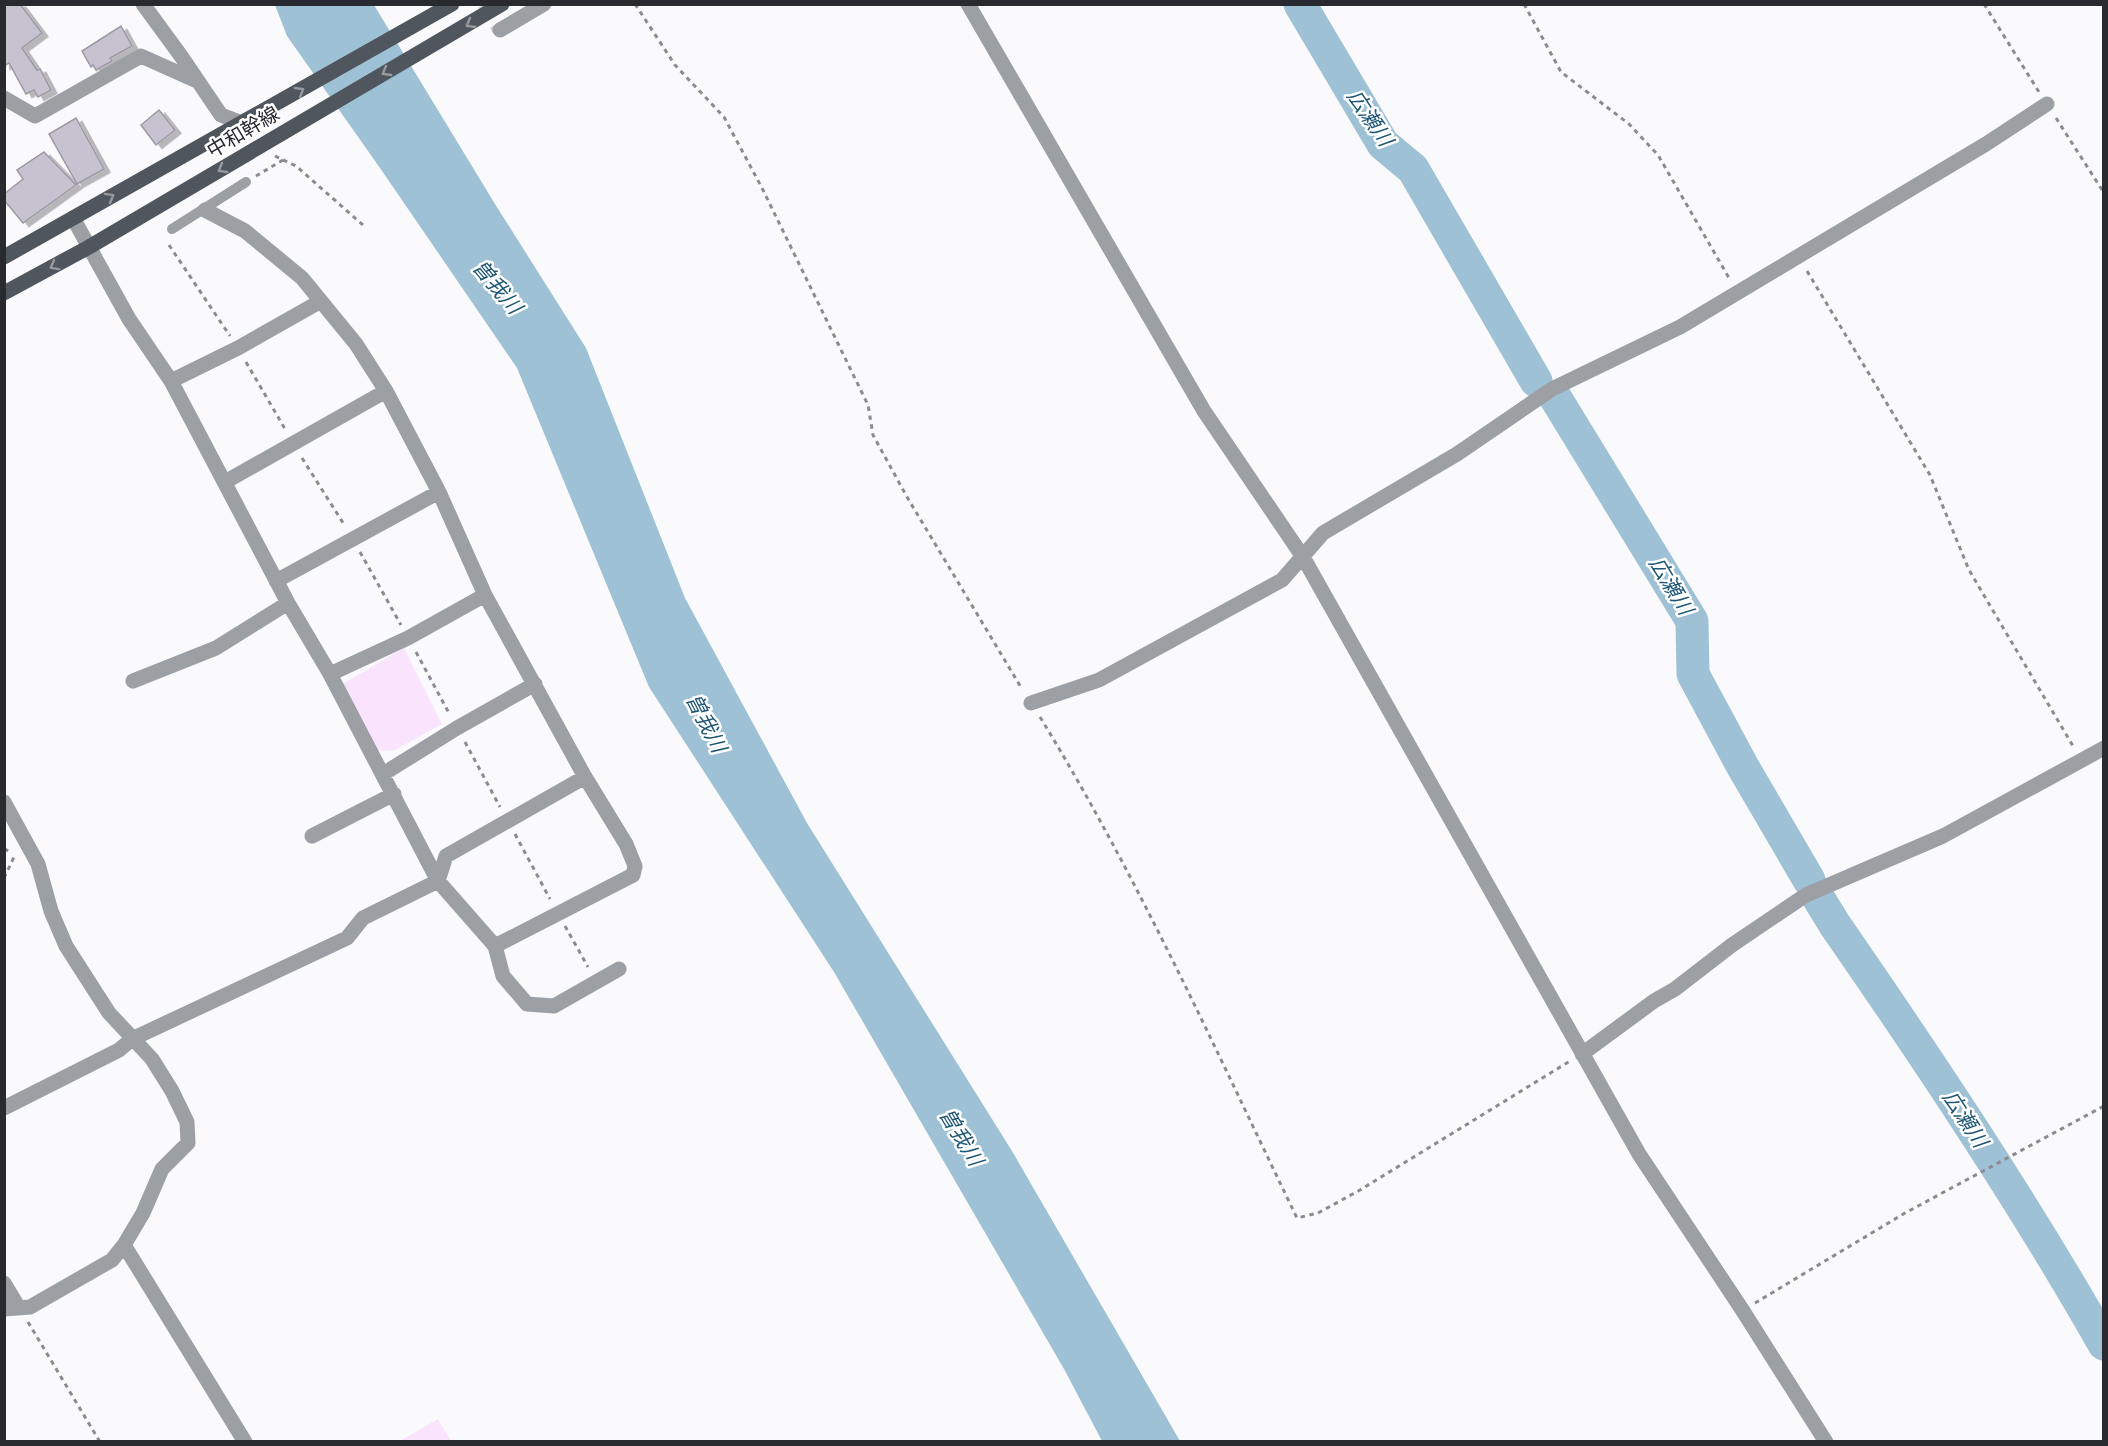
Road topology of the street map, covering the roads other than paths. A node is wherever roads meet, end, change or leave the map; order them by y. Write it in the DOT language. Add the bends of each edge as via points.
graph roads {
  1 [pos="143,4"];
  2 [pos="452,4"];
  3 [pos="502,4"];
  4 [pos="544,4"];
  5 [pos="968,4"];
  6 [pos="500,30"];
  7 [pos="199,82"];
  8 [pos="4,98"];
  9 [pos="2047,104"];
  10 [pos="246,122"];
  11 [pos="246,182"];
  12 [pos="205,210"];
  13 [pos="73,218"];
  14 [pos="172,229"];
  15 [pos="89,247"];
  16 [pos="4,257"];
  17 [pos="4,293"];
  18 [pos="321,302"];
  19 [pos="171,381"];
  20 [pos="386,391"];
  21 [pos="225,482"];
  22 [pos="439,492"];
  23 [pos="1303,557"];
  24 [pos="276,581"];
  25 [pos="485,594"];
  26 [pos="288,603"];
  27 [pos="330,675"];
  28 [pos="132,681"];
  29 [pos="535,684"];
  30 [pos="1031,703"];
  31 [pos="2103,748"];
  32 [pos="383,774"];
  33 [pos="585,777"];
  34 [pos="393,794"];
  35 [pos="4,802"];
  36 [pos="312,836"];
  37 [pos="438,880"];
  38 [pos="495,946"];
  39 [pos="619,969"];
  40 [pos="132,1039"];
  41 [pos="1582,1054"];
  42 [pos="4,1108"];
  43 [pos="124,1245"];
  44 [pos="4,1283"];
  45 [pos="12,1308"];
  46 [pos="245,1442"];
  47 [pos="1826,1442"];
  1 -- 7 [label="street"];
  10 -- 2 [label="main road, 中和幹線, one-way"];
  3 -- 15 [label="main road, 中和幹線, one-way"];
  4 -- 6 [label="street"];
  5 -- 23 [label="street" via="1204,411"];
  7 -- 8 [label="street" via="141,56 35,116"];
  7 -- 10 [label="street" via="221,115"];
  9 -- 23 [label="street" via="1680,327 1552,389 1457,454 1323,533"];
  13 -- 10 [label="main road, 中和幹線, one-way"];
  11 -- 12 [label="lane"];
  12 -- 14 [label="lane"];
  12 -- 18 [label="street" via="244,231 302,278"];
  13 -- 15 [label="street"];
  13 -- 16 [label="main road, 中和幹線"];
  15 -- 17 [label="main road, 中和幹線, one-way"];
  15 -- 19 [label="street" via="129,319"];
  18 -- 19 [label="street"];
  18 -- 20 [label="street" via="356,344"];
  19 -- 21 [label="street"];
  20 -- 21 [label="street"];
  20 -- 22 [label="street"];
  21 -- 24 [label="street"];
  22 -- 24 [label="street"];
  22 -- 25 [label="street"];
  23 -- 30 [label="street" via="1282,580 1099,680"];
  23 -- 41 [label="street"];
  24 -- 26 [label="street"];
  25 -- 27 [label="street" via="408,638"];
  25 -- 29 [label="street"];
  26 -- 27 [label="street"];
  26 -- 28 [label="street" via="216,648"];
  27 -- 32 [label="street"];
  29 -- 32 [label="street"];
  29 -- 33 [label="street"];
  31 -- 41 [label="street" via="1943,836 1806,895"];
  32 -- 34 [label="street"];
  33 -- 37 [label="street" via="446,856"];
  33 -- 38 [label="street" via="626,844 635,866 633,875"];
  34 -- 36 [label="street"];
  34 -- 37 [label="street"];
  35 -- 40 [label="street" via="38,864 66,946 109,1013"];
  37 -- 38 [label="street"];
  37 -- 40 [label="street" via="363,918 347,938"];
  38 -- 39 [label="street" via="503,976 527,1004 554,1006"];
  40 -- 42 [label="street" via="118,1050"];
  40 -- 43 [label="street" via="152,1059 172,1091 187,1122 188,1143 162,1169"];
  41 -- 47 [label="street" via="1639,1154"];
  43 -- 45 [label="street" via="112,1260 30,1307"];
  43 -- 46 [label="street"];
  44 -- 45 [label="street"];
}
